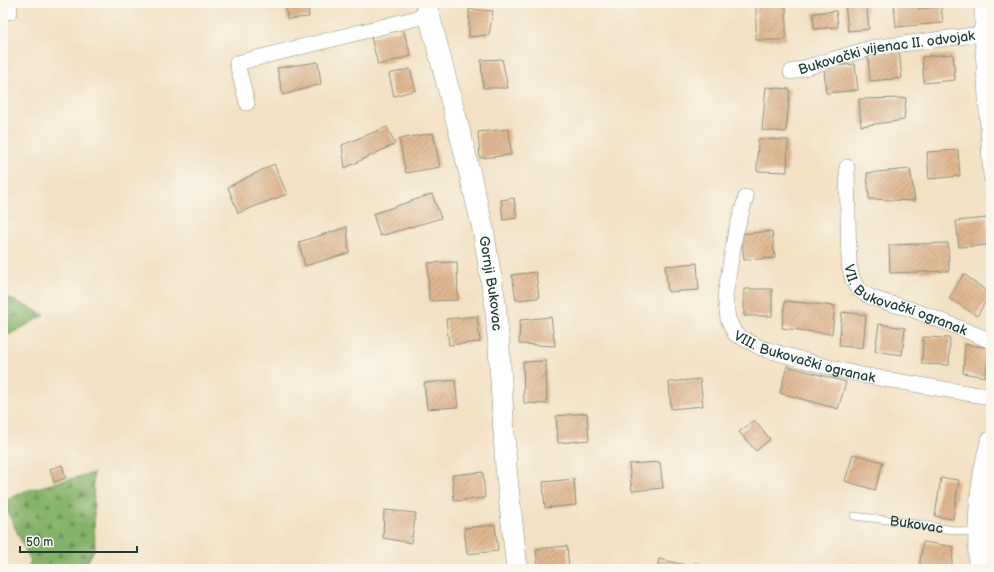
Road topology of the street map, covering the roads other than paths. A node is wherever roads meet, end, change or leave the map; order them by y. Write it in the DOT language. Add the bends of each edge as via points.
graph roads {
  1 [pos="982,3"];
  2 [pos="428,9"];
  3 [pos="982,34"];
  4 [pos="791,72"];
  5 [pos="247,103"];
  6 [pos="847,167"];
  7 [pos="991,176"];
  8 [pos="746,197"];
  9 [pos="991,341"];
  10 [pos="991,398"];
  11 [pos="991,442"];
  12 [pos="854,516"];
  13 [pos="978,534"];
  14 [pos="517,569"];
  15 [pos="979,569"];
  1 -- 3 [label="street"];
  2 -- 5 [label="street" via="237,63"];
  2 -- 14 [label="street, Gornji Bukovac" via="484,237 499,348 506,468"];
  3 -- 4 [label="street, Bukovački vijenac II. odvojak" via="871,48"];
  3 -- 7 [label="street"];
  6 -- 9 [label="street, VII. Bukovački ogranak" via="849,264 851,278 856,286 863,293 878,300"];
  8 -- 10 [label="street, VIII. Bukovački ogranak" via="735,235 725,296 728,319 735,334 762,348 828,367"];
  11 -- 13 [label="street" via="981,486"];
  12 -- 13 [label="lane, Bukovac"];
  13 -- 15 [label="street"];
}
